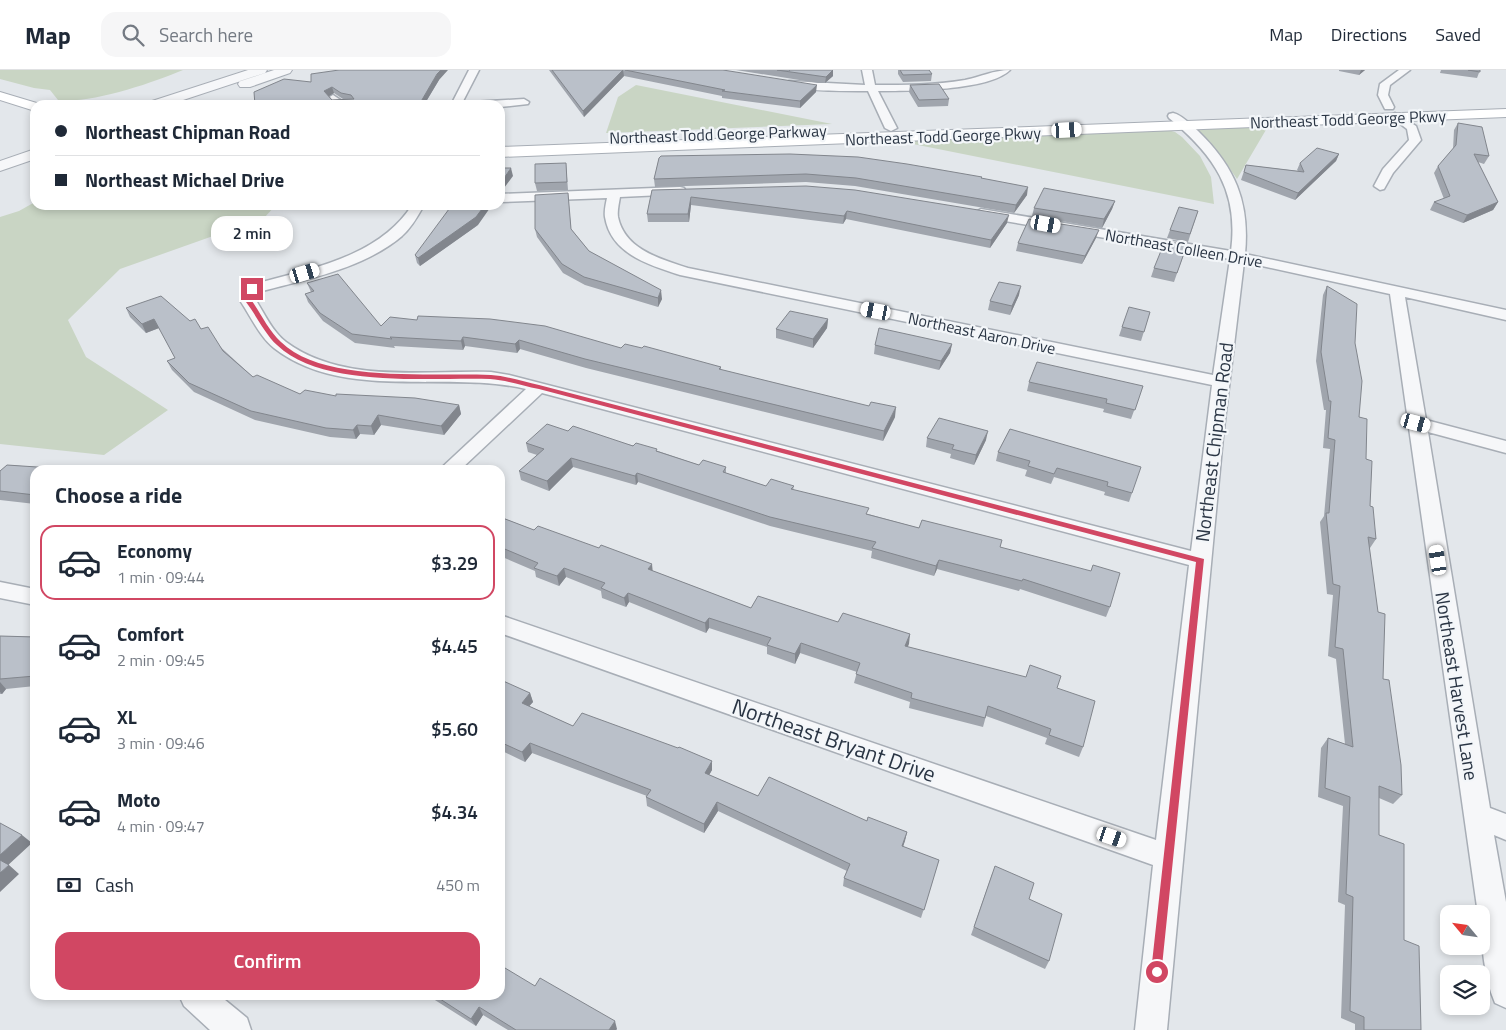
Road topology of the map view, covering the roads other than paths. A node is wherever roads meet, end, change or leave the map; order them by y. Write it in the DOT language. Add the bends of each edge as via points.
graph roads {
  1 [pos="262,70"];
  2 [pos="286,70"];
  3 [pos="474,70"];
  4 [pos="867,70"];
  5 [pos="1005,70"];
  6 [pos="1404,70"];
  7 [pos="776,82"];
  8 [pos="871,88"];
  9 [pos="0,96"];
  10 [pos="333,98"];
  11 [pos="169,100"];
  12 [pos="197,100"];
  13 [pos="335,100"];
  14 [pos="459,100"];
  15 [pos="524,102"];
  16 [pos="505,103"];
  17 [pos="1506,104"];
  18 [pos="30,105"];
  19 [pos="1392,112"];
  20 [pos="1506,113"];
  21 [pos="1179,121"];
  22 [pos="892,128"];
  23 [pos="505,142"];
  24 [pos="30,146"];
  25 [pos="505,152"];
  26 [pos="0,155"];
  27 [pos="30,156"];
  28 [pos="0,166"];
  29 [pos="1380,186"];
  30 [pos="689,191"];
  31 [pos="614,194"];
  32 [pos="505,198"];
  33 [pos="415,210"];
  34 [pos="963,210"];
  35 [pos="1237,256"];
  36 [pos="1397,292"];
  37 [pos="1506,315"];
  38 [pos="1221,382"];
  39 [pos="539,387"];
  40 [pos="1416,423"];
  41 [pos="1506,447"];
  42 [pos="454,465"];
  43 [pos="1201,561"];
  44 [pos="0,590"];
  45 [pos="30,596"];
  46 [pos="505,626"];
  47 [pos="1477,816"];
  48 [pos="1506,828"];
  49 [pos="1168,857"];
  50 [pos="1506,992"];
  51 [pos="201,1000"];
  52 [pos="235,1030"];
  53 [pos="1152,1030"];
  1 -- 11 [label="street"];
  2 -- 12 [label="street"];
  3 -- 14 [label="street"];
  4 -- 8 [label="street"];
  5 -- 8 [label="street" via="997,76 966,84"];
  6 -- 19 [label="street" via="1385,84 1383,96"];
  7 -- 8 [label="street"];
  8 -- 22 [label="street"];
  9 -- 18 [label="main road"];
  10 -- 13 [label="street"];
  15 -- 16 [label="street"];
  17 -- 19 [label="main road"];
  19 -- 20 [label="main road, Northeast Todd George Pkwy"];
  19 -- 21 [label="main road, Northeast Todd George Pkwy"];
  19 -- 29 [label="street" via="1412,128 1415,140 1387,172"];
  21 -- 22 [label="main road, Northeast Todd George Parkway"];
  21 -- 25 [label="main road, Northeast Todd George Pkwy"];
  21 -- 35 [label="street, Northeast Chipman Road" via="1224,169 1233,188 1239,213"];
  22 -- 23 [label="main road, Northeast Todd George Parkway"];
  24 -- 26 [label="street"];
  27 -- 28 [label="street"];
  30 -- 31 [label="street"];
  31 -- 32 [label="street"];
  31 -- 38 [label="street, Northeast Aaron Drive" via="611,216 621,240 647,259 684,272"];
  33 -- 39 [label="street" via="397,233 377,247 252,289 249,302 278,343 298,357 326,367 370,376 493,377"];
  34 -- 35 [label="street, Northeast Colleen Drive"];
  35 -- 36 [label="street, Northeast Colleen Drive"];
  35 -- 38 [label="street, Northeast Chipman Road"];
  36 -- 37 [label="street, Northeast Colleen Drive"];
  36 -- 40 [label="street, Northeast Harvest Lane"];
  38 -- 43 [label="street, Northeast Chipman Road"];
  39 -- 42 [label="street"];
  39 -- 43 [label="street"];
  40 -- 41 [label="street"];
  40 -- 47 [label="street, Northeast Harvest Lane"];
  43 -- 49 [label="street, Northeast Chipman Road"];
  44 -- 45 [label="street"];
  46 -- 49 [label="street, Northeast Bryant Drive"];
  47 -- 48 [label="street"];
  47 -- 50 [label="street, Northeast Harvest Lane"];
  49 -- 53 [label="street, Northeast Chipman Road"];
  51 -- 52 [label="street"];
}
